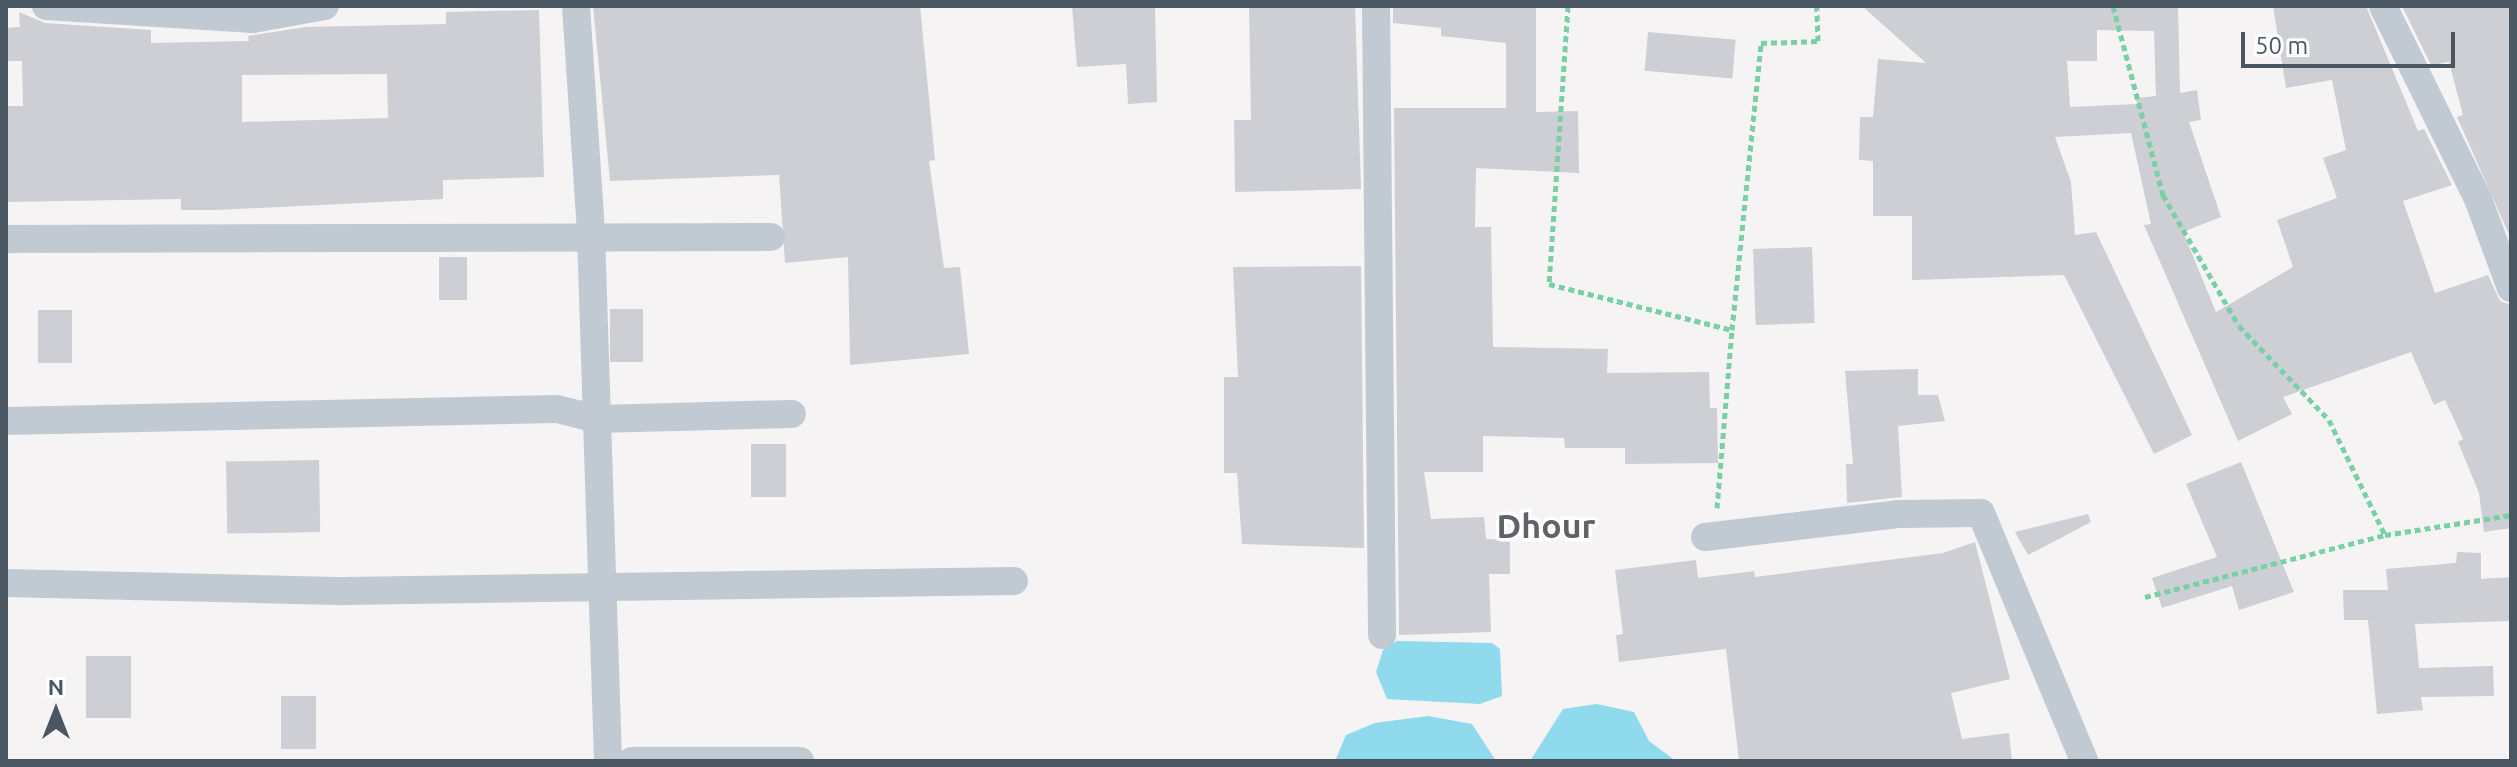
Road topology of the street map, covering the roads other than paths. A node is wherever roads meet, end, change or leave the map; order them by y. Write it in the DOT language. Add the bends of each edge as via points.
graph roads {
  1 [pos="46,6"];
  2 [pos="325,6"];
  3 [pos="576,6"];
  4 [pos="1376,6"];
  5 [pos="2383,6"];
  6 [pos="591,234"];
  7 [pos="771,237"];
  8 [pos="6,239"];
  9 [pos="2511,288"];
  10 [pos="792,414"];
  11 [pos="597,419"];
  12 [pos="6,421"];
  13 [pos="1710,536"];
  14 [pos="1014,581"];
  15 [pos="6,583"];
  16 [pos="600,584"];
  17 [pos="1382,635"];
  18 [pos="608,761"];
  19 [pos="632,761"];
  20 [pos="800,761"];
  21 [pos="2084,761"];
  1 -- 2 [label="street" via="253,19"];
  3 -- 6 [label="street"];
  4 -- 17 [label="street"];
  5 -- 9 [label="street" via="2478,199"];
  6 -- 7 [label="street"];
  6 -- 8 [label="street"];
  6 -- 11 [label="street"];
  10 -- 11 [label="street"];
  11 -- 12 [label="street" via="557,409"];
  11 -- 16 [label="street"];
  13 -- 21 [label="street" via="1898,514 1981,513"];
  14 -- 16 [label="street"];
  15 -- 16 [label="street" via="345,591"];
  16 -- 18 [label="street"];
  19 -- 20 [label="street"];
}
